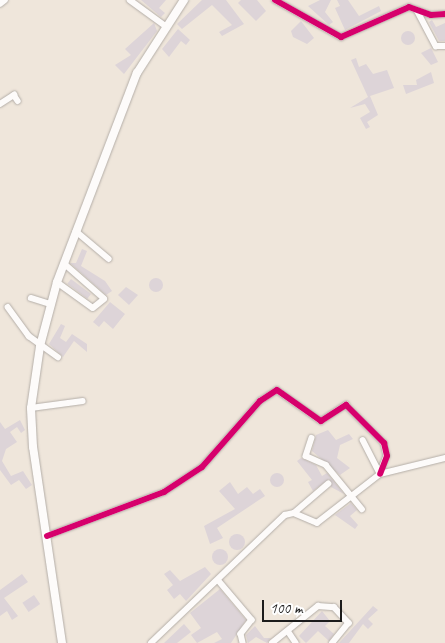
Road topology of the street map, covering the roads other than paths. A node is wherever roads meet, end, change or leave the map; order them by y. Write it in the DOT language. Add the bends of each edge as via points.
graph roads {
  1 [pos="5,0"];
  2 [pos="130,0"];
  3 [pos="184,0"];
  4 [pos="275,0"];
  5 [pos="0,4"];
  6 [pos="417,10"];
  7 [pos="445,14"];
  8 [pos="167,27"];
  9 [pos="445,46"];
  10 [pos="18,101"];
  11 [pos="0,104"];
  12 [pos="76,230"];
  13 [pos="109,259"];
  14 [pos="64,264"];
  15 [pos="57,282"];
  16 [pos="31,298"];
  17 [pos="51,304"];
  18 [pos="8,307"];
  19 [pos="40,346"];
  20 [pos="58,357"];
  21 [pos="82,401"];
  22 [pos="31,408"];
  23 [pos="312,438"];
  24 [pos="364,440"];
  25 [pos="445,458"];
  26 [pos="380,474"];
  27 [pos="328,484"];
  28 [pos="351,492"];
  29 [pos="362,508"];
  30 [pos="294,514"];
  31 [pos="47,536"];
  32 [pos="218,581"];
  33 [pos="288,631"];
  34 [pos="62,643"];
  35 [pos="150,643"];
  36 [pos="243,643"];
  37 [pos="272,643"];
  38 [pos="296,643"];
  39 [pos="333,643"];
  1 -- 5 [label="street"];
  2 -- 8 [label="street"];
  3 -- 8 [label="main road"];
  4 -- 6 [label="street" via="342,37 409,6"];
  6 -- 7 [label="street"];
  6 -- 9 [label="street" via="436,46"];
  8 -- 12 [label="main road" via="137,73"];
  10 -- 11 [label="street" via="14,95"];
  12 -- 13 [label="street"];
  12 -- 14 [label="main road"];
  14 -- 15 [label="main road"];
  14 -- 15 [label="street" via="104,299 93,308"];
  15 -- 17 [label="main road"];
  16 -- 17 [label="street"];
  17 -- 19 [label="main road"];
  18 -- 19 [label="street"];
  19 -- 20 [label="street"];
  19 -- 22 [label="main road"];
  21 -- 22 [label="street"];
  22 -- 31 [label="main road"];
  23 -- 28 [label="street" via="306,456 326,465"];
  24 -- 26 [label="street"];
  25 -- 26 [label="street"];
  26 -- 28 [label="street"];
  26 -- 31 [label="street" via="387,456 384,443 346,405 321,421 277,390 260,401 202,467 164,492"];
  27 -- 30 [label="street"];
  28 -- 29 [label="street"];
  28 -- 30 [label="street" via="317,522"];
  30 -- 32 [label="street" via="280,519"];
  31 -- 34 [label="main road"];
  32 -- 35 [label="street"];
  32 -- 36 [label="street" via="252,620 240,636"];
  33 -- 37 [label="street"];
  33 -- 38 [label="street"];
  33 -- 39 [label="street" via="318,606 334,607 349,623"];
}
